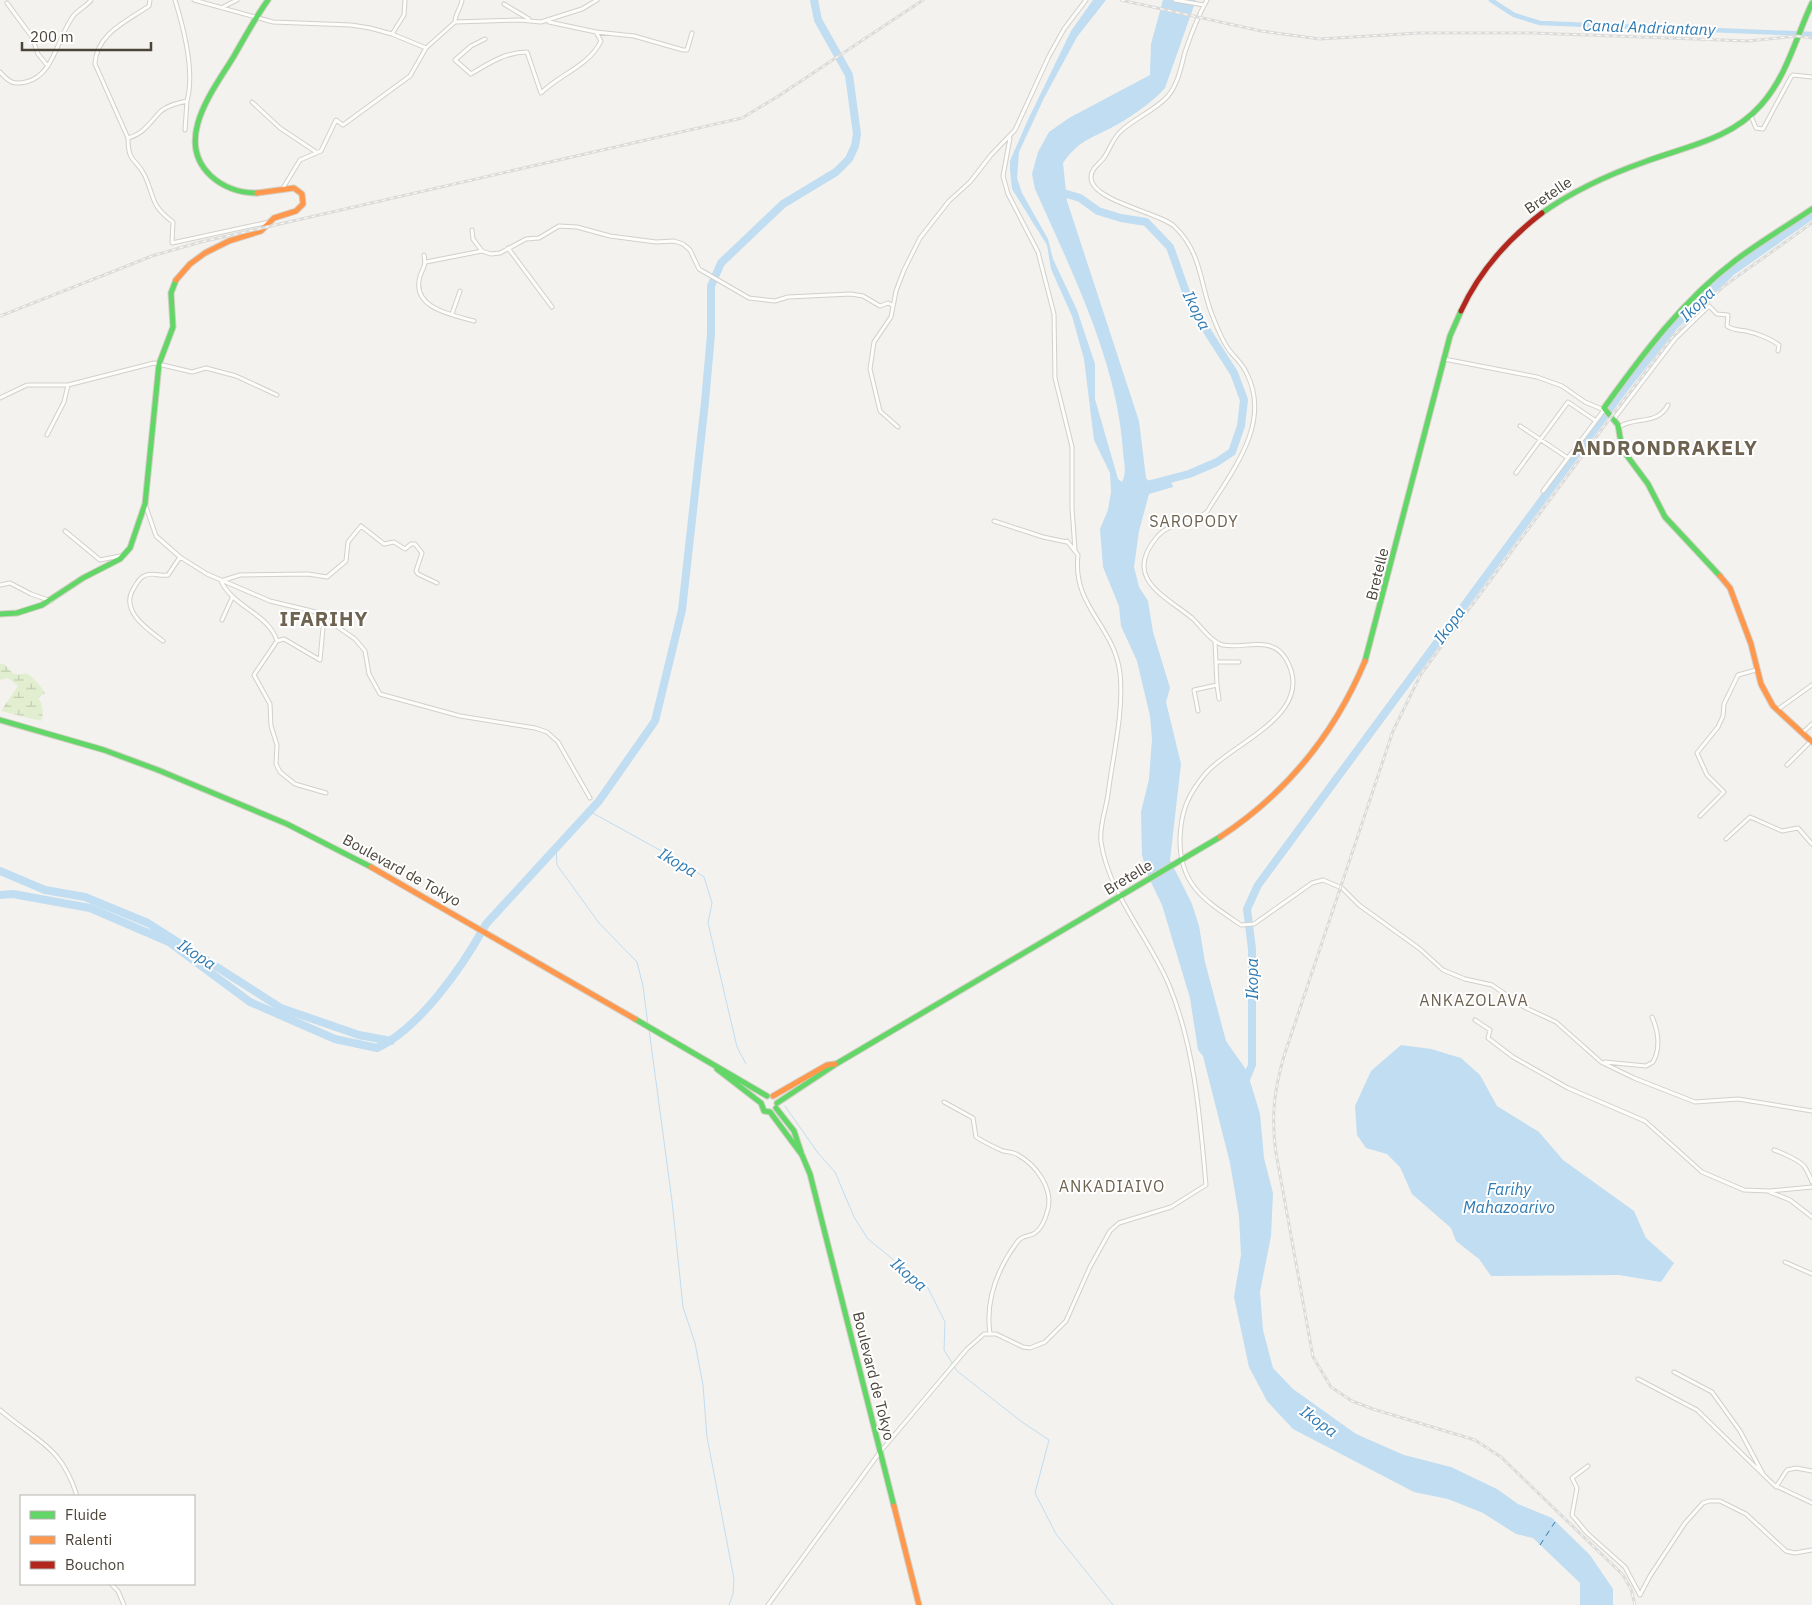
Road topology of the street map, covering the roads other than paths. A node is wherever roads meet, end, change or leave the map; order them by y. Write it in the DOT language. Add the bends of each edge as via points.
graph roads {
  1 [pos="91,0"];
  2 [pos="150,0"];
  3 [pos="175,0"];
  4 [pos="194,0"];
  5 [pos="237,0"];
  6 [pos="268,0"];
  7 [pos="405,0"];
  8 [pos="462,0"];
  9 [pos="597,0"];
  10 [pos="1086,0"];
  11 [pos="1176,0"];
  12 [pos="1207,0"];
  13 [pos="7,3"];
  14 [pos="1812,3"];
  15 [pos="504,4"];
  16 [pos="1204,5"];
  17 [pos="222,8"];
  18 [pos="256,16"];
  19 [pos="530,20"];
  20 [pos="455,22"];
  21 [pos="541,22"];
  22 [pos="596,32"];
  23 [pos="692,33"];
  24 [pos="392,34"];
  25 [pos="485,39"];
  26 [pos="426,48"];
  27 [pos="47,65"];
  28 [pos="0,72"];
  29 [pos="1812,77"];
  30 [pos="187,101"];
  31 [pos="252,102"];
  32 [pos="1751,116"];
  33 [pos="185,130"];
  34 [pos="128,138"];
  35 [pos="1010,138"];
  36 [pos="998,148"];
  37 [pos="318,153"];
  38 [pos="1006,153"];
  39 [pos="283,188"];
  40 [pos="1812,209"];
  41 [pos="269,222"];
  42 [pos="472,230"];
  43 [pos="508,248"];
  44 [pos="482,251"];
  45 [pos="424,255"];
  46 [pos="426,262"];
  47 [pos="460,291"];
  48 [pos="892,305"];
  49 [pos="552,307"];
  50 [pos="452,314"];
  51 [pos="474,321"];
  52 [pos="1778,351"];
  53 [pos="1444,360"];
  54 [pos="159,364"];
  55 [pos="68,385"];
  56 [pos="277,395"];
  57 [pos="0,398"];
  58 [pos="1668,405"];
  59 [pos="1608,414"];
  60 [pos="1596,420"];
  61 [pos="1520,426"];
  62 [pos="898,427"];
  63 [pos="1618,428"];
  64 [pos="47,435"];
  65 [pos="1540,440"];
  66 [pos="1568,458"];
  67 [pos="1516,473"];
  68 [pos="1543,491"];
  69 [pos="145,504"];
  70 [pos="994,521"];
  71 [pos="65,531"];
  72 [pos="1067,541"];
  73 [pos="126,554"];
  74 [pos="180,557"];
  75 [pos="221,581"];
  76 [pos="437,583"];
  77 [pos="0,585"];
  78 [pos="232,598"];
  79 [pos="52,602"];
  80 [pos="0,614"];
  81 [pos="324,617"];
  82 [pos="222,620"];
  83 [pos="163,641"];
  84 [pos="277,641"];
  85 [pos="1215,641"];
  86 [pos="1216,662"];
  87 [pos="1239,662"];
  88 [pos="1756,670"];
  89 [pos="1217,685"];
  90 [pos="1812,685"];
  91 [pos="1219,700"];
  92 [pos="1776,710"];
  93 [pos="1198,711"];
  94 [pos="0,720"];
  95 [pos="1812,724"];
  96 [pos="1802,733"];
  97 [pos="1811,742"];
  98 [pos="1787,765"];
  99 [pos="326,793"];
  100 [pos="590,798"];
  101 [pos="1700,816"];
  102 [pos="1726,839"];
  103 [pos="1812,844"];
  104 [pos="1180,861"];
  105 [pos="1120,897"];
  106 [pos="1652,1016"];
  107 [pos="1475,1020"];
  108 [pos="1602,1062"];
  109 [pos="836,1064"];
  110 [pos="713,1066"];
  111 [pos="770,1096"];
  112 [pos="944,1102"];
  113 [pos="761,1103"];
  114 [pos="777,1105"];
  115 [pos="1812,1111"];
  116 [pos="770,1112"];
  117 [pos="1774,1150"];
  118 [pos="802,1154"];
  119 [pos="1812,1182"];
  120 [pos="1812,1187"];
  121 [pos="1769,1191"];
  122 [pos="1812,1217"];
  123 [pos="1785,1262"];
  124 [pos="1812,1274"];
  125 [pos="990,1334"];
  126 [pos="1674,1372"];
  127 [pos="1638,1379"];
  128 [pos="0,1410"];
  129 [pos="880,1452"];
  130 [pos="1588,1466"];
  131 [pos="1812,1471"];
  132 [pos="1765,1477"];
  133 [pos="1776,1487"];
  134 [pos="78,1495"];
  135 [pos="1812,1503"];
  136 [pos="1812,1550"];
  137 [pos="112,1585"];
  138 [pos="124,1605"];
  139 [pos="768,1605"];
  140 [pos="919,1605"];
  1 -- 27 [label="street" via="74,15"];
  2 -- 34 [label="street" via="149,6 101,41 95,52 95,64 101,80"];
  3 -- 30 [label="street" via="189,65"];
  4 -- 17 [label="street"];
  5 -- 17 [label="street"];
  6 -- 18 [label="main road"];
  7 -- 24 [label="street" via="404,15"];
  8 -- 20 [label="street"];
  9 -- 21 [label="street" via="582,9"];
  10 -- 35 [label="street" via="1053,50"];
  11 -- 16 [label="street"];
  12 -- 16 [label="street"];
  13 -- 27 [label="street" via="32,37 38,54"];
  14 -- 32 [label="main road, Bretelle" via="1779,82"];
  15 -- 19 [label="street"];
  16 -- 85 [label="street" via="1172,90 1163,101 1120,132 1093,169 1091,178 1098,190 1135,211 1163,219 1176,228 1199,263 1208,304 1224,341 1251,382 1253,424 1240,459 1207,512 1158,535 1150,546 1146,561 1149,584"];
  17 -- 18 [label="street"];
  18 -- 24 [label="street" via="273,22 351,25"];
  18 -- 39 [label="main road" via="203,107 196,128 196,146 203,169 218,182 245,192"];
  19 -- 20 [label="street"];
  19 -- 21 [label="street"];
  20 -- 26 [label="street"];
  21 -- 22 [label="street" via="554,21"];
  22 -- 23 [label="street" via="634,36 683,50 687,50"];
  22 -- 25 [label="street" via="601,41 595,51 574,71 557,78 541,93 527,52 509,54 471,74 456,60 470,46"];
  24 -- 26 [label="street"];
  26 -- 37 [label="street" via="410,76 400,85 343,125 336,120"];
  27 -- 28 [label="street" via="35,80 16,84 9,82"];
  29 -- 32 [label="street" via="1791,77 1763,129 1756,128"];
  30 -- 33 [label="street"];
  30 -- 34 [label="street" via="162,110 147,128"];
  31 -- 37 [label="street" via="280,128"];
  32 -- 53 [label="main road, Bretelle" via="1715,137 1583,187 1562,198 1522,229 1498,251 1471,290 1455,323"];
  34 -- 41 [label="street" via="132,162 144,173 151,198 173,222 172,243"];
  35 -- 36 [label="street"];
  35 -- 38 [label="street"];
  36 -- 38 [label="street"];
  36 -- 48 [label="street" via="920,238"];
  37 -- 39 [label="street" via="300,160"];
  38 -- 72 [label="street" via="1003,176 1008,194 1038,252 1054,314 1055,378 1072,448 1075,550"];
  39 -- 41 [label="main road" via="302,194 303,204 296,211"];
  40 -- 59 [label="main road" via="1736,261 1691,300 1645,351 1607,402"];
  41 -- 54 [label="main road" via="261,231 205,253 181,273 172,288 173,327"];
  42 -- 44 [label="street" via="473,238"];
  43 -- 44 [label="street" via="491,254"];
  43 -- 48 [label="street" via="566,225 610,236 674,241 690,250 699,269 749,298 775,301 788,297 851,294 863,296 880,306 888,302"];
  43 -- 49 [label="street"];
  44 -- 46 [label="street"];
  45 -- 46 [label="street"];
  46 -- 50 [label="street" via="419,281 420,296 425,303"];
  47 -- 50 [label="street"];
  48 -- 62 [label="street" via="891,317 874,342 870,369 880,411"];
  50 -- 51 [label="street"];
  52 -- 59 [label="street" via="1780,345 1773,341 1748,331 1728,328 1728,315 1717,314 1709,306"];
  53 -- 59 [label="street" via="1537,377 1562,386"];
  53 -- 104 [label="main road, Bretelle" via="1369,651 1348,702 1315,753 1273,798 1243,822"];
  54 -- 55 [label="street"];
  54 -- 56 [label="street" via="192,372 206,368 236,376"];
  54 -- 69 [label="main road"];
  55 -- 57 [label="street" via="27,385"];
  55 -- 64 [label="street" via="64,402"];
  58 -- 63 [label="street" via="1664,413 1652,420 1626,423"];
  59 -- 60 [label="street"];
  59 -- 63 [label="main road"];
  60 -- 65 [label="street" via="1568,402"];
  60 -- 66 [label="street"];
  61 -- 65 [label="street"];
  63 -- 88 [label="main road" via="1622,449 1648,484 1665,518 1701,552 1730,588 1751,644"];
  65 -- 66 [label="street"];
  65 -- 67 [label="street"];
  66 -- 68 [label="street"];
  69 -- 73 [label="main road"];
  69 -- 74 [label="street" via="156,536"];
  70 -- 72 [label="street" via="1042,538"];
  71 -- 73 [label="street" via="100,560"];
  72 -- 105 [label="street" via="1078,555 1076,570 1083,598 1107,633 1120,671 1120,706 1101,842"];
  73 -- 79 [label="main road" via="93,571"];
  74 -- 75 [label="street"];
  74 -- 83 [label="street" via="168,575 144,576 129,595 137,618"];
  75 -- 76 [label="street" via="240,575 308,574 327,577 346,561 348,542 361,526 384,544 394,542 404,549 415,544 422,553 416,571"];
  75 -- 78 [label="street"];
  75 -- 81 [label="street" via="270,602 316,612"];
  77 -- 79 [label="street" via="10,582"];
  78 -- 82 [label="street"];
  78 -- 84 [label="street" via="271,627"];
  79 -- 80 [label="main road"];
  81 -- 84 [label="street" via="320,660 287,639"];
  81 -- 100 [label="street" via="361,644 369,674 380,694 460,716 547,732 558,742"];
  84 -- 99 [label="street" via="254,675 270,704 271,726 277,745 276,764 294,784"];
  85 -- 86 [label="street"];
  85 -- 104 [label="street" via="1263,644 1280,651 1291,671 1292,693 1285,707 1258,734 1206,773 1188,799 1181,817"];
  86 -- 87 [label="street"];
  86 -- 89 [label="street"];
  88 -- 92 [label="main road"];
  88 -- 101 [label="street" via="1738,675 1724,704 1718,727 1697,753 1707,775 1724,792"];
  89 -- 91 [label="street"];
  89 -- 93 [label="street" via="1194,690"];
  90 -- 92 [label="street"];
  92 -- 96 [label="main road"];
  94 -- 110 [label="main road, Boulevard de Tokyo" via="104,750 232,800 361,861"];
  95 -- 96 [label="street"];
  96 -- 97 [label="main road"];
  97 -- 98 [label="street"];
  102 -- 103 [label="street" via="1750,817 1782,831 1798,828"];
  104 -- 105 [label="main road, Bretelle"];
  104 -- 108 [label="street" via="1197,894 1246,926 1254,924 1312,883 1331,882 1443,970 1492,985 1524,1007 1556,1022"];
  105 -- 109 [label="main road, Bretelle"];
  105 -- 125 [label="street" via="1160,965 1181,1015 1194,1078 1206,1185 1171,1207 1119,1223 1110,1231 1066,1321 1045,1342 1030,1348 1023,1347"];
  106 -- 108 [label="street" via="1658,1041 1653,1062 1646,1066"];
  107 -- 121 [label="street" via="1490,1030 1488,1038 1512,1056 1568,1088 1645,1121 1702,1172 1744,1190"];
  108 -- 115 [label="street" via="1673,1095 1696,1102 1738,1099"];
  109 -- 111 [label="main road, Bretelle" via="827,1065"];
  109 -- 114 [label="main road, Bretelle"];
  110 -- 111 [label="main road, Boulevard de Tokyo"];
  110 -- 113 [label="main road, Boulevard de Tokyo"];
  111 -- 113 [label="main road, Bretelle"];
  111 -- 114 [label="main road, Boulevard de Tokyo"];
  112 -- 125 [label="street" via="973,1118 976,1137 1025,1160 1048,1189 1049,1205 1043,1223 1035,1232 1018,1240 992,1288 988,1318"];
  113 -- 116 [label="main road, Boulevard de Tokyo" via="762,1109"];
  114 -- 116 [label="main road, Bretelle"];
  114 -- 118 [label="main road, Boulevard de Tokyo" via="800,1142"];
  116 -- 118 [label="main road, Boulevard de Tokyo"];
  117 -- 119 [label="street" via="1804,1165"];
  118 -- 129 [label="main road, Boulevard de Tokyo" via="825,1226"];
  120 -- 121 [label="street"];
  121 -- 122 [label="street" via="1790,1200"];
  123 -- 124 [label="street"];
  125 -- 129 [label="street" via="984,1334 966,1349"];
  126 -- 132 [label="street" via="1712,1392 1740,1431"];
  127 -- 132 [label="street" via="1697,1410"];
  128 -- 134 [label="street" via="52,1449"];
  129 -- 139 [label="street"];
  129 -- 140 [label="main road, Boulevard de Tokyo"];
  130 -- 136 [label="street" via="1572,1478 1577,1488 1572,1514 1587,1533 1625,1567 1640,1595 1685,1523 1703,1503 1709,1501 1720,1501 1746,1514 1786,1551"];
  131 -- 133 [label="street" via="1787,1470"];
  132 -- 133 [label="street"];
  133 -- 135 [label="street"];
  137 -- 138 [label="street"];
}
